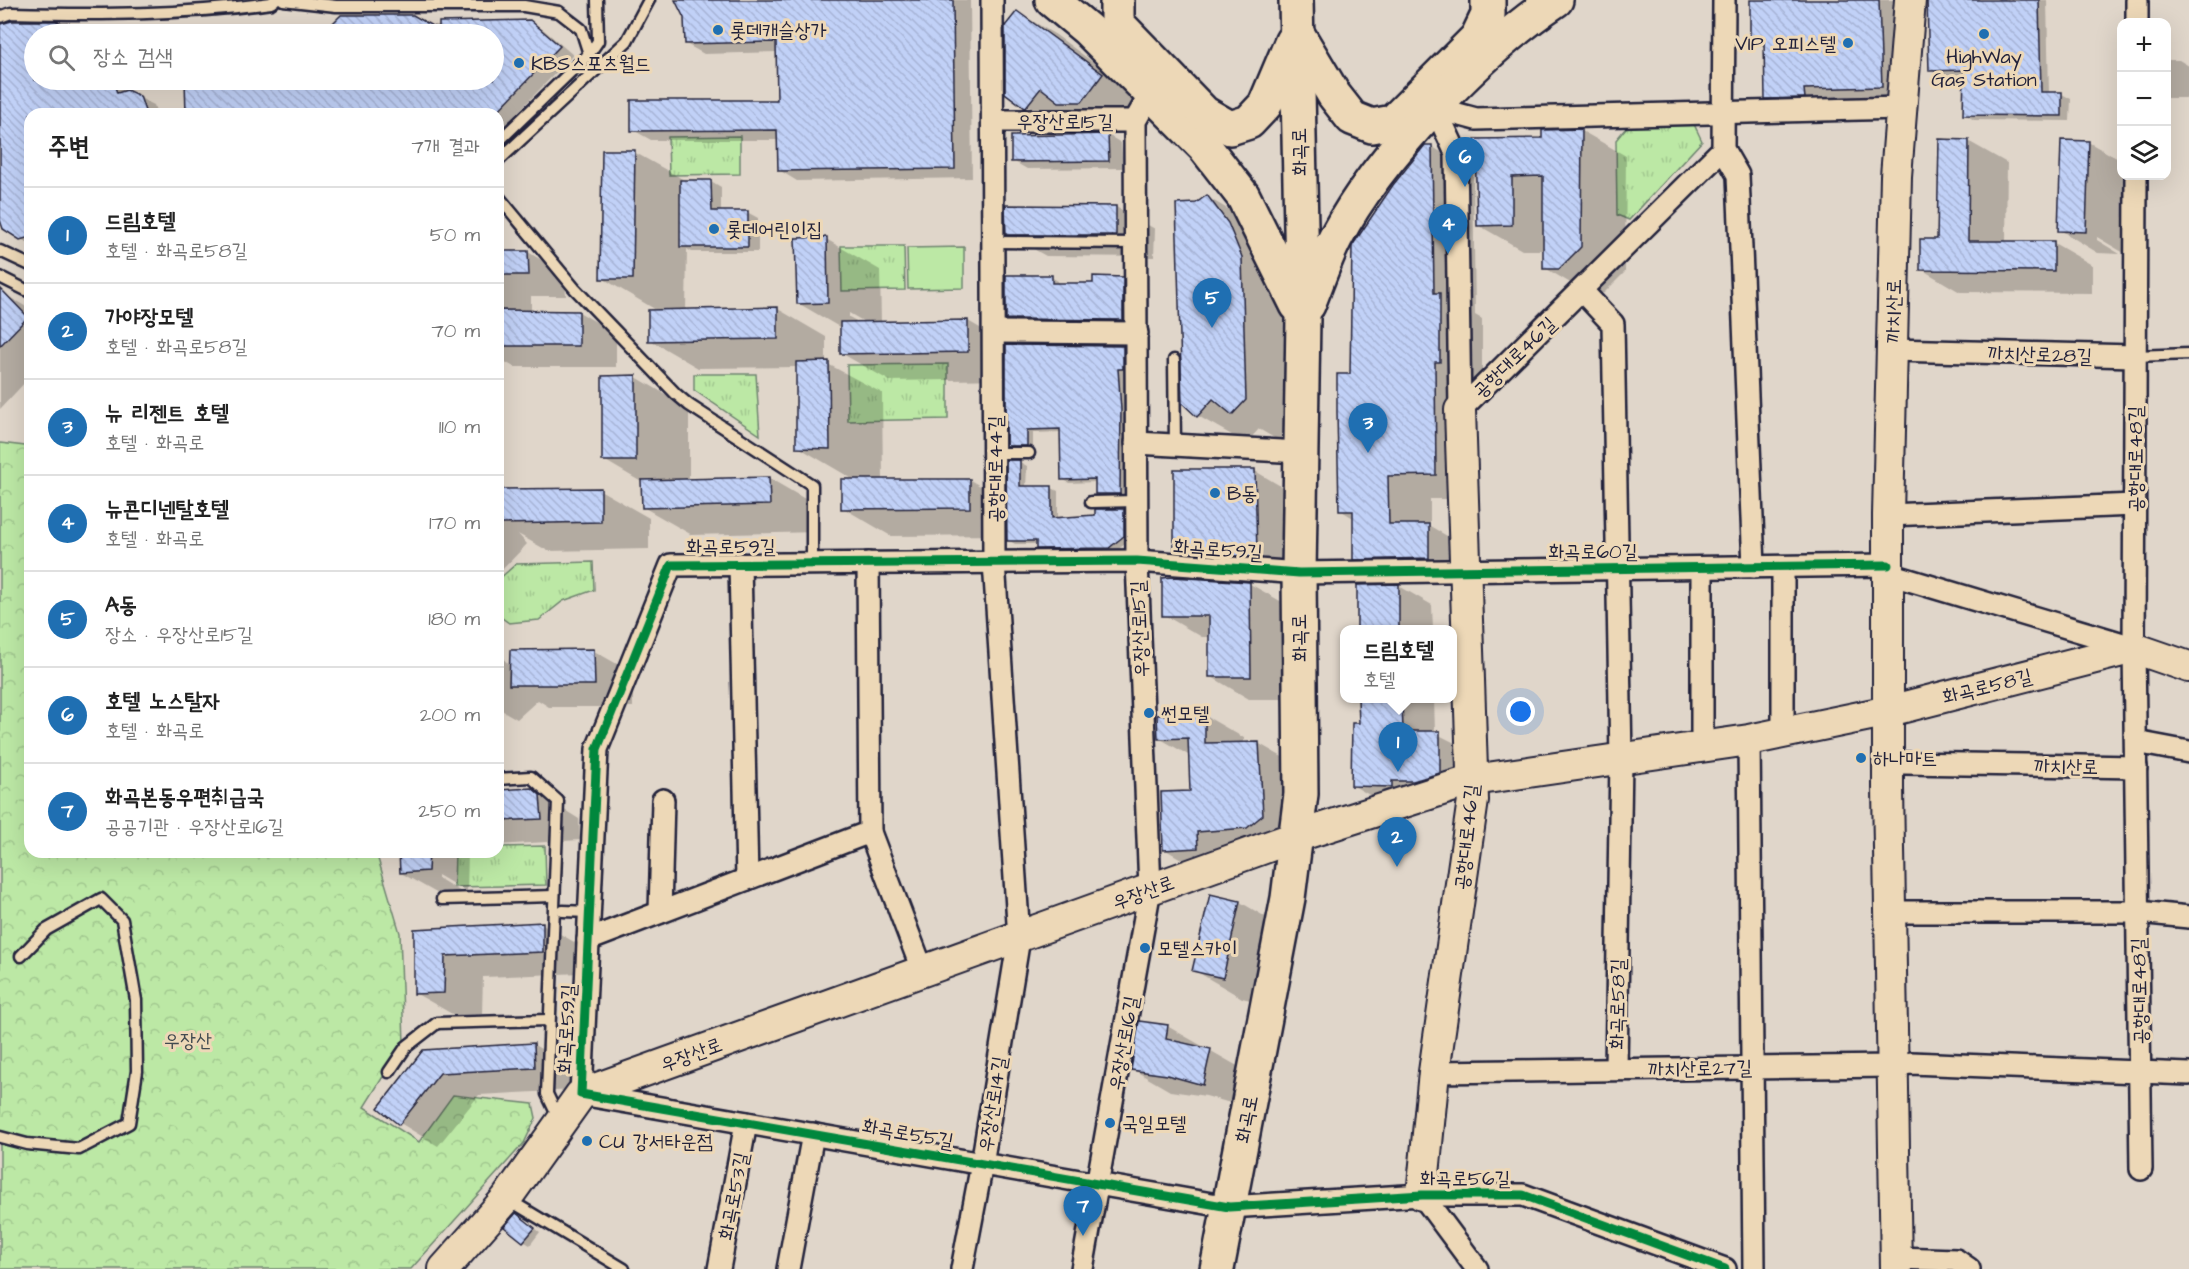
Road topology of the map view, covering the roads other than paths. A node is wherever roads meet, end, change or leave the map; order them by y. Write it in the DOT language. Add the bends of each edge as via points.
graph roads {
  1 [pos="275,0"];
  2 [pos="283,0"];
  3 [pos="597,0"];
  4 [pos="649,0"];
  5 [pos="992,0"];
  6 [pos="1052,0"];
  7 [pos="1117,0"];
  8 [pos="1488,0"];
  9 [pos="1556,0"];
  10 [pos="1724,0"];
  11 [pos="1910,0"];
  12 [pos="2137,0"];
  13 [pos="1296,16"];
  14 [pos="0,17"];
  15 [pos="2137,18"];
  16 [pos="590,54"];
  17 [pos="1151,93"];
  18 [pos="1436,108"];
  19 [pos="1901,108"];
  20 [pos="1723,114"];
  21 [pos="994,121"];
  22 [pos="1135,122"];
  23 [pos="504,136"];
  24 [pos="1723,149"];
  25 [pos="504,155"];
  26 [pos="2136,180"];
  27 [pos="504,203"];
  28 [pos="994,242"];
  29 [pos="1137,243"];
  30 [pos="0,251"];
  31 [pos="24,262"];
  32 [pos="0,277"];
  33 [pos="24,289"];
  34 [pos="1582,291"];
  35 [pos="1303,318"];
  36 [pos="994,332"];
  37 [pos="1137,333"];
  38 [pos="1892,350"];
  39 [pos="2189,354"];
  40 [pos="2135,356"];
  41 [pos="1174,360"];
  42 [pos="1460,410"];
  43 [pos="1136,443"];
  44 [pos="1175,445"];
  45 [pos="1300,452"];
  46 [pos="994,453"];
  47 [pos="1029,453"];
  48 [pos="1137,501"];
  49 [pos="1091,502"];
  50 [pos="2135,506"];
  51 [pos="1888,515"];
  52 [pos="1137,561"];
  53 [pos="994,562"];
  54 [pos="867,563"];
  55 [pos="740,564"];
  56 [pos="812,564"];
  57 [pos="1754,567"];
  58 [pos="1783,567"];
  59 [pos="1702,568"];
  60 [pos="1467,569"];
  61 [pos="1616,569"];
  62 [pos="1889,570"];
  63 [pos="1299,573"];
  64 [pos="2134,648"];
  65 [pos="2189,667"];
  66 [pos="1889,711"];
  67 [pos="1783,733"];
  68 [pos="1749,740"];
  69 [pos="2136,742"];
  70 [pos="1702,747"];
  71 [pos="2189,752"];
  72 [pos="1621,759"];
  73 [pos="1888,760"];
  74 [pos="2136,766"];
  75 [pos="504,779"];
  76 [pos="1473,780"];
  77 [pos="663,800"];
  78 [pos="870,832"];
  79 [pos="1296,837"];
  80 [pos="747,879"];
  81 [pos="1150,888"];
  82 [pos="554,896"];
  83 [pos="442,899"];
  84 [pos="562,911"];
  85 [pos="589,912"];
  86 [pos="660,912"];
  87 [pos="1890,912"];
  88 [pos="2138,912"];
  89 [pos="2189,917"];
  90 [pos="1019,938"];
  91 [pos="588,940"];
  92 [pos="21,956"];
  93 [pos="923,972"];
  94 [pos="549,1020"];
  95 [pos="1893,1066"];
  96 [pos="1752,1067"];
  97 [pos="1616,1069"];
  98 [pos="2140,1070"];
  99 [pos="389,1072"];
  100 [pos="1434,1072"];
  101 [pos="2189,1074"];
  102 [pos="581,1094"];
  103 [pos="560,1122"];
  104 [pos="746,1123"];
  105 [pos="813,1134"];
  106 [pos="0,1137"];
  107 [pos="982,1164"];
  108 [pos="2141,1169"];
  109 [pos="1099,1184"];
  110 [pos="1422,1195"];
  111 [pos="506,1199"];
  112 [pos="1229,1207"];
  113 [pos="1896,1263"];
  114 [pos="444,1269"];
  115 [pos="624,1269"];
  116 [pos="719,1269"];
  117 [pos="788,1269"];
  118 [pos="962,1269"];
  119 [pos="1082,1269"];
  120 [pos="1217,1269"];
  121 [pos="1478,1269"];
  122 [pos="1725,1269"];
  123 [pos="1754,1269"];
  124 [pos="1969,1269"];
  1 -- 14 [label="lane" via="235,8 95,15 11,13"];
  2 -- 16 [label="lane" via="336,6 524,6 559,12 580,29"];
  3 -- 16 [label="lane" via="598,40"];
  4 -- 25 [label="lane" via="627,41"];
  5 -- 21 [label="street, 공항대로44길"];
  6 -- 17 [label="main road"];
  7 -- 13 [label="main road" via="1117,23 1204,113 1230,128 1249,122 1265,105"];
  8 -- 13 [label="main road" via="1488,15 1477,38 1393,122 1372,126 1352,118 1334,95"];
  9 -- 18 [label="main road" via="1530,18"];
  10 -- 20 [label="street"];
  11 -- 19 [label="street, 까치산로"];
  12 -- 15 [label="street"];
  13 -- 35 [label="main road, 화곡로"];
  16 -- 23 [label="lane"];
  17 -- 22 [label="street, 우장산로15길"];
  17 -- 35 [label="main road" via="1204,146 1243,196"];
  18 -- 20 [label="street" via="1476,119"];
  18 -- 35 [label="main road" via="1405,140 1357,204 1336,238"];
  18 -- 42 [label="street" via="1455,153"];
  19 -- 20 [label="street"];
  19 -- 38 [label="street, 까치산로"];
  20 -- 24 [label="street"];
  21 -- 22 [label="street, 우장산로15길"];
  21 -- 28 [label="street, 공항대로44길"];
  22 -- 29 [label="street, 우장산로15길"];
  24 -- 34 [label="street, 공항대로46길"];
  24 -- 57 [label="street" via="1738,176"];
  26 -- 40 [label="street, 공항대로48길"];
  27 -- 56 [label="lane" via="575,289 682,400 812,485"];
  28 -- 29 [label="lane"];
  28 -- 36 [label="street, 공항대로44길"];
  29 -- 37 [label="street, 우장산로15길"];
  30 -- 31 [label="lane"];
  32 -- 33 [label="lane"];
  34 -- 42 [label="street, 공항대로46길"];
  34 -- 61 [label="street" via="1613,324"];
  35 -- 45 [label="main road, 화곡로"];
  36 -- 37 [label="street"];
  36 -- 46 [label="street, 공항대로44길"];
  37 -- 43 [label="street, 우장산로15길"];
  38 -- 40 [label="street, 까치산로28길"];
  38 -- 51 [label="street, 까치산로"];
  39 -- 40 [label="lane, 까치산로28길"];
  40 -- 50 [label="street, 공항대로48길"];
  41 -- 44 [label="lane"];
  42 -- 60 [label="street, 공항대로46길"];
  43 -- 44 [label="street"];
  43 -- 48 [label="street, 우장산로15길"];
  44 -- 45 [label="street"];
  45 -- 63 [label="main road, 화곡로"];
  46 -- 47 [label="lane"];
  46 -- 53 [label="street, 공항대로44길"];
  48 -- 49 [label="lane"];
  48 -- 52 [label="street, 우장산로15길"];
  50 -- 51 [label="street"];
  50 -- 64 [label="street, 공항대로48길"];
  51 -- 62 [label="street, 까치산로"];
  52 -- 53 [label="street, 화곡로59길"];
  52 -- 63 [label="street, 화곡로59길"];
  52 -- 81 [label="street, 우장산로15길"];
  53 -- 54 [label="street, 화곡로59길"];
  53 -- 90 [label="street, 공항대로44길"];
  54 -- 56 [label="street, 화곡로59길"];
  54 -- 78 [label="street"];
  55 -- 56 [label="street, 화곡로59길"];
  55 -- 80 [label="street, 화곡로59길"];
  55 -- 85 [label="street, 화곡로59길" via="671,565 597,749"];
  57 -- 58 [label="street, 화곡로60길"];
  57 -- 59 [label="street, 화곡로60길"];
  58 -- 62 [label="street, 화곡로60길"];
  58 -- 67 [label="street"];
  59 -- 61 [label="street, 화곡로60길"];
  59 -- 70 [label="street"];
  60 -- 61 [label="street, 화곡로60길"];
  60 -- 63 [label="street, 화곡로60길"];
  60 -- 76 [label="street, 공항대로46길"];
  61 -- 72 [label="street, 화곡로58길"];
  62 -- 64 [label="street"];
  62 -- 66 [label="street, 까치산로"];
  63 -- 79 [label="main road, 화곡로" via="1301,794"];
  64 -- 65 [label="street"];
  64 -- 66 [label="street, 화곡로58길"];
  64 -- 69 [label="street, 공항대로48길"];
  66 -- 67 [label="street, 화곡로58길"];
  66 -- 73 [label="street, 까치산로"];
  67 -- 68 [label="street, 화곡로58길"];
  68 -- 70 [label="street, 화곡로58길"];
  68 -- 96 [label="street"];
  69 -- 71 [label="street"];
  69 -- 74 [label="street, 공항대로48길"];
  70 -- 72 [label="street, 화곡로58길"];
  72 -- 76 [label="street, 화곡로58길"];
  72 -- 97 [label="street, 화곡로58길"];
  73 -- 74 [label="street, 까치산로"];
  73 -- 87 [label="street, 까치산로"];
  74 -- 88 [label="street, 공항대로48길"];
  75 -- 82 [label="lane" via="531,777 558,801"];
  76 -- 79 [label="street, 화곡로58길"];
  76 -- 100 [label="street, 공항대로46길"];
  77 -- 86 [label="street"];
  78 -- 80 [label="street"];
  78 -- 93 [label="street"];
  79 -- 81 [label="street, 우장산로"];
  79 -- 112 [label="main road, 화곡로"];
  80 -- 86 [label="street"];
  81 -- 90 [label="street, 우장산로"];
  81 -- 109 [label="street, 우장산로16길"];
  82 -- 83 [label="lane"];
  82 -- 94 [label="lane"];
  84 -- 85 [label="lane"];
  85 -- 91 [label="street, 화곡로59길"];
  86 -- 91 [label="street"];
  87 -- 88 [label="street"];
  87 -- 95 [label="street, 까치산로"];
  88 -- 89 [label="street, 공항대로48길"];
  88 -- 98 [label="street, 공항대로48길"];
  90 -- 93 [label="street, 우장산로"];
  90 -- 107 [label="street, 우장산로14길"];
  91 -- 102 [label="street, 화곡로59길"];
  92 -- 106 [label="lane" via="46,930 101,899 122,920 136,1000 137,1071 129,1123 79,1149"];
  93 -- 102 [label="street, 우장산로"];
  94 -- 99 [label="lane" via="437,1023 406,1047"];
  94 -- 103 [label="lane" via="547,1094"];
  95 -- 96 [label="street, 까치산로27길"];
  95 -- 98 [label="street" via="1911,1063"];
  95 -- 113 [label="street, 까치산로"];
  96 -- 97 [label="street, 까치산로27길"];
  96 -- 123 [label="street"];
  97 -- 100 [label="street, 까치산로27길"];
  98 -- 101 [label="street, 공항대로48길"];
  98 -- 108 [label="street, 공항대로48길"];
  100 -- 110 [label="street, 공항대로46길"];
  102 -- 103 [label="street"];
  102 -- 104 [label="street, 화곡로55길"];
  103 -- 111 [label="street"];
  104 -- 105 [label="street, 화곡로55길"];
  104 -- 116 [label="street, 화곡로53길"];
  105 -- 107 [label="street, 화곡로55길"];
  105 -- 117 [label="street"];
  107 -- 109 [label="street, 화곡로55길"];
  107 -- 118 [label="street, 우장산로14길"];
  109 -- 112 [label="street, 화곡로55길"];
  109 -- 119 [label="street, 우장산로16길"];
  110 -- 112 [label="street, 화곡로56길"];
  110 -- 121 [label="street"];
  110 -- 122 [label="street, 화곡로56길" via="1523,1195"];
  111 -- 114 [label="street"];
  111 -- 115 [label="lane"];
  112 -- 120 [label="main road, 화곡로"];
  113 -- 124 [label="street" via="1956,1260"];
}
